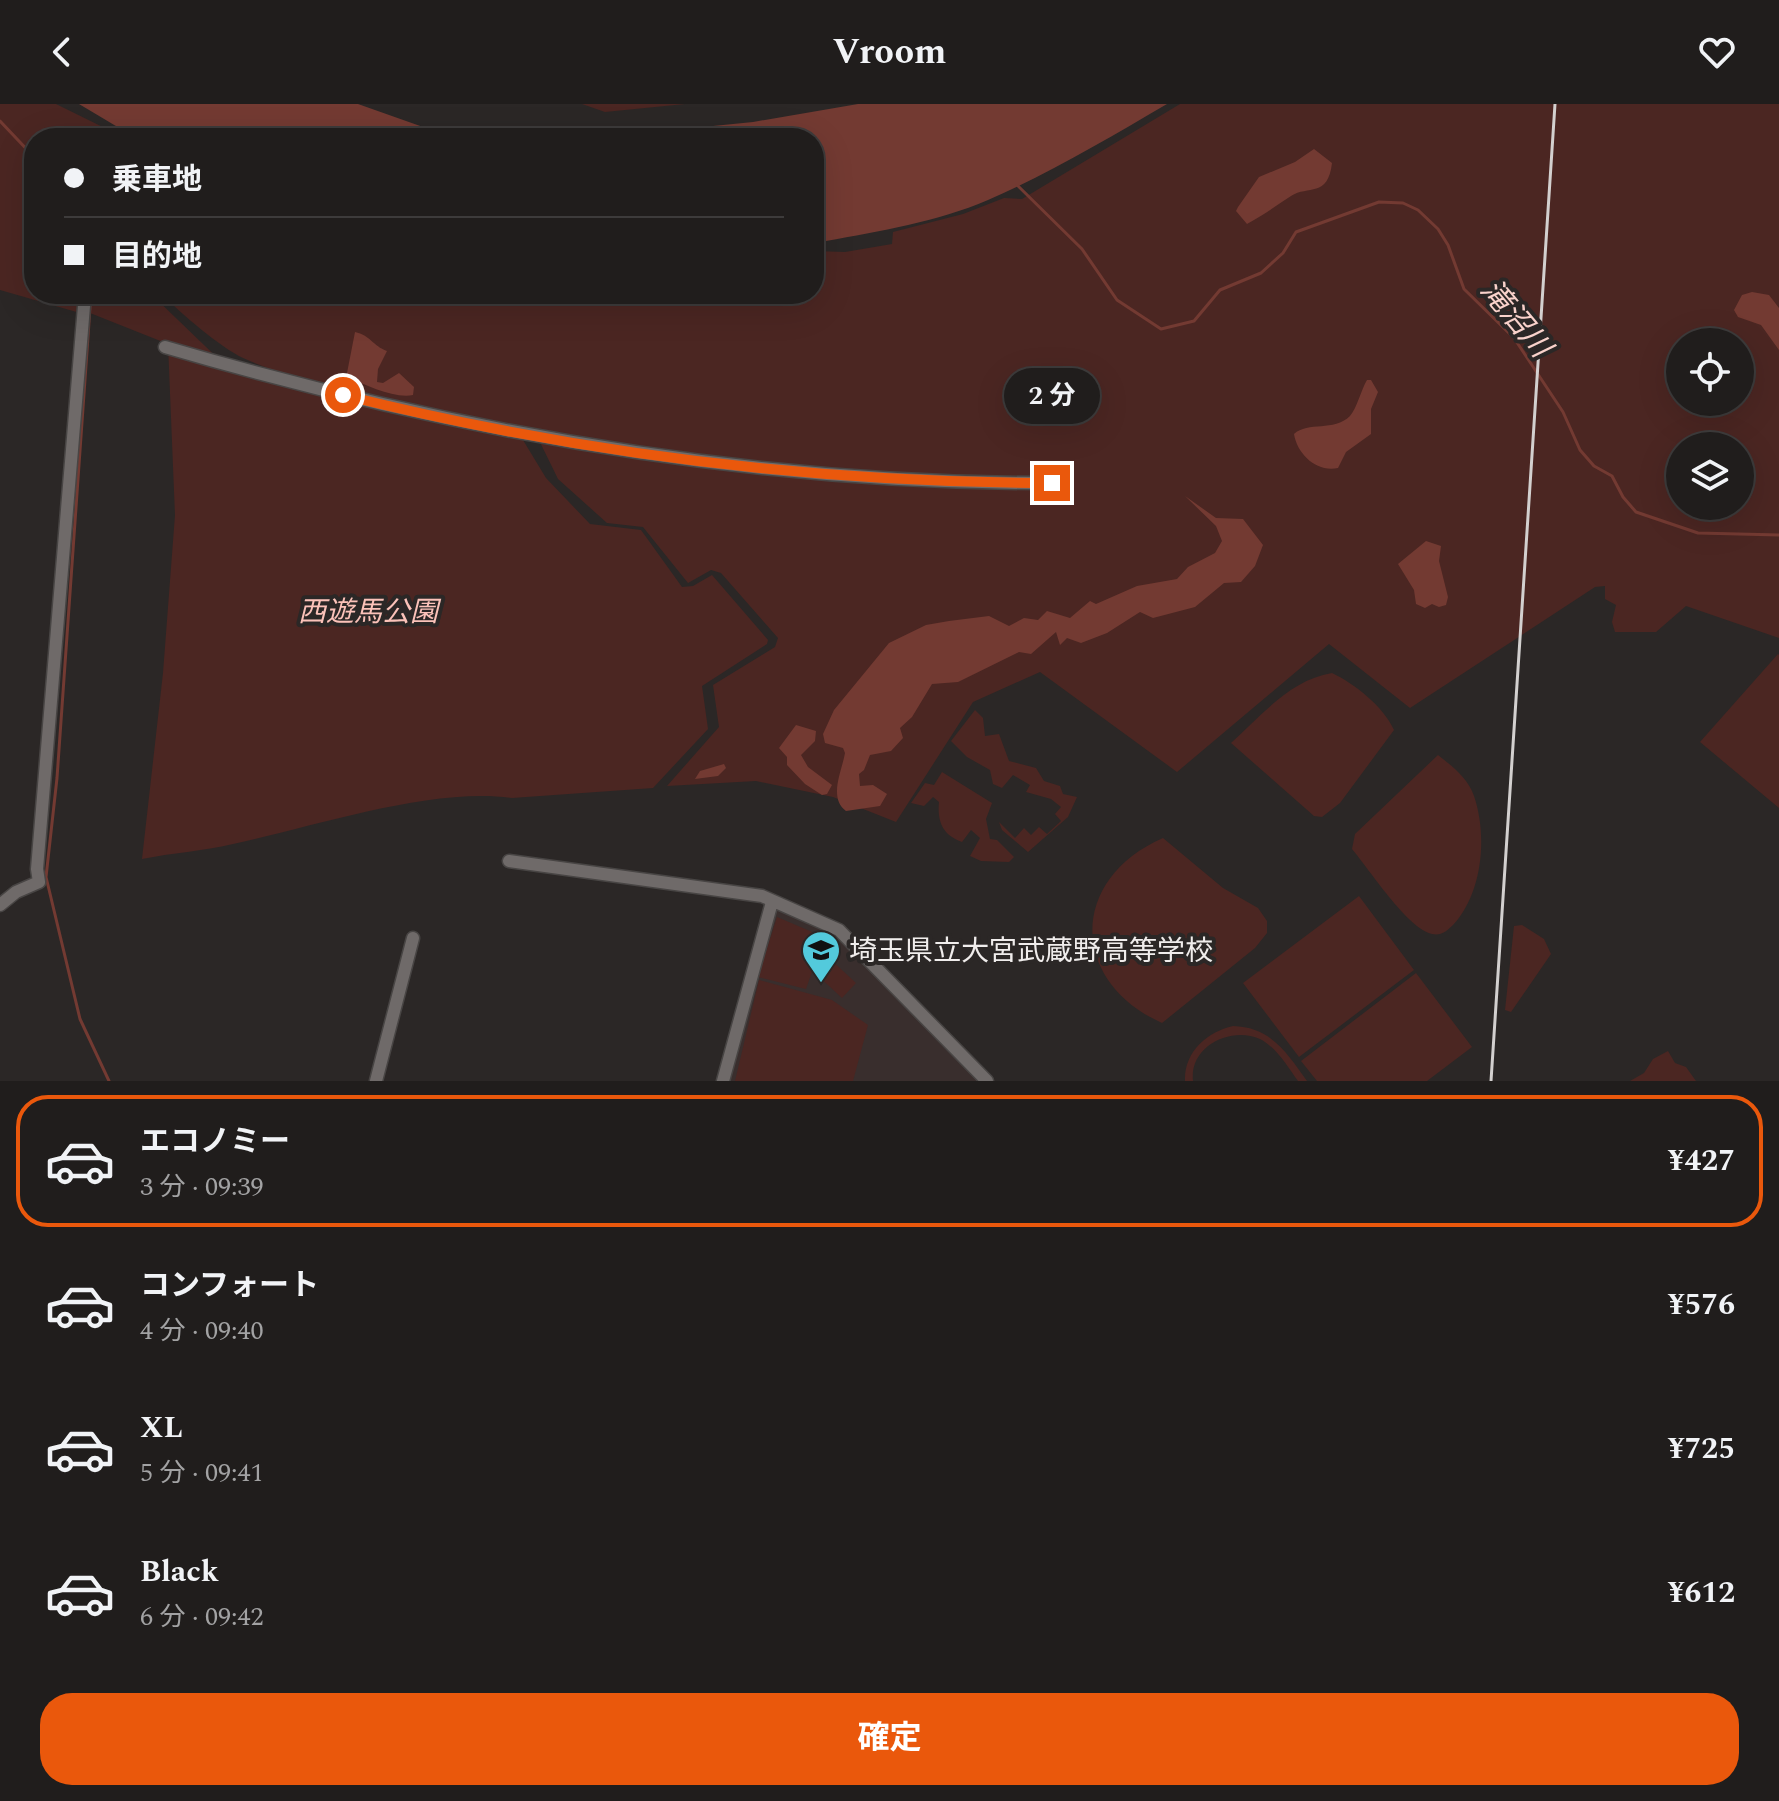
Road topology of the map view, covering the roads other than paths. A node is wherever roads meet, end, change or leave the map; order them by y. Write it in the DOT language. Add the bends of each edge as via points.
graph roads {
  1 [pos="84,304"];
  2 [pos="165,347"];
  3 [pos="1052,483"];
  4 [pos="509,861"];
  5 [pos="772,902"];
  6 [pos="0,905"];
  7 [pos="413,938"];
  8 [pos="376,1081"];
  9 [pos="723,1081"];
  10 [pos="987,1081"];
  1 -- 6 [label="street" via="39,882"];
  2 -- 3 [label="street" via="462,424 615,450 775,472"];
  4 -- 5 [label="street" via="749,894"];
  5 -- 9 [label="street"];
  5 -- 10 [label="street" via="839,930"];
  7 -- 8 [label="street"];
}
